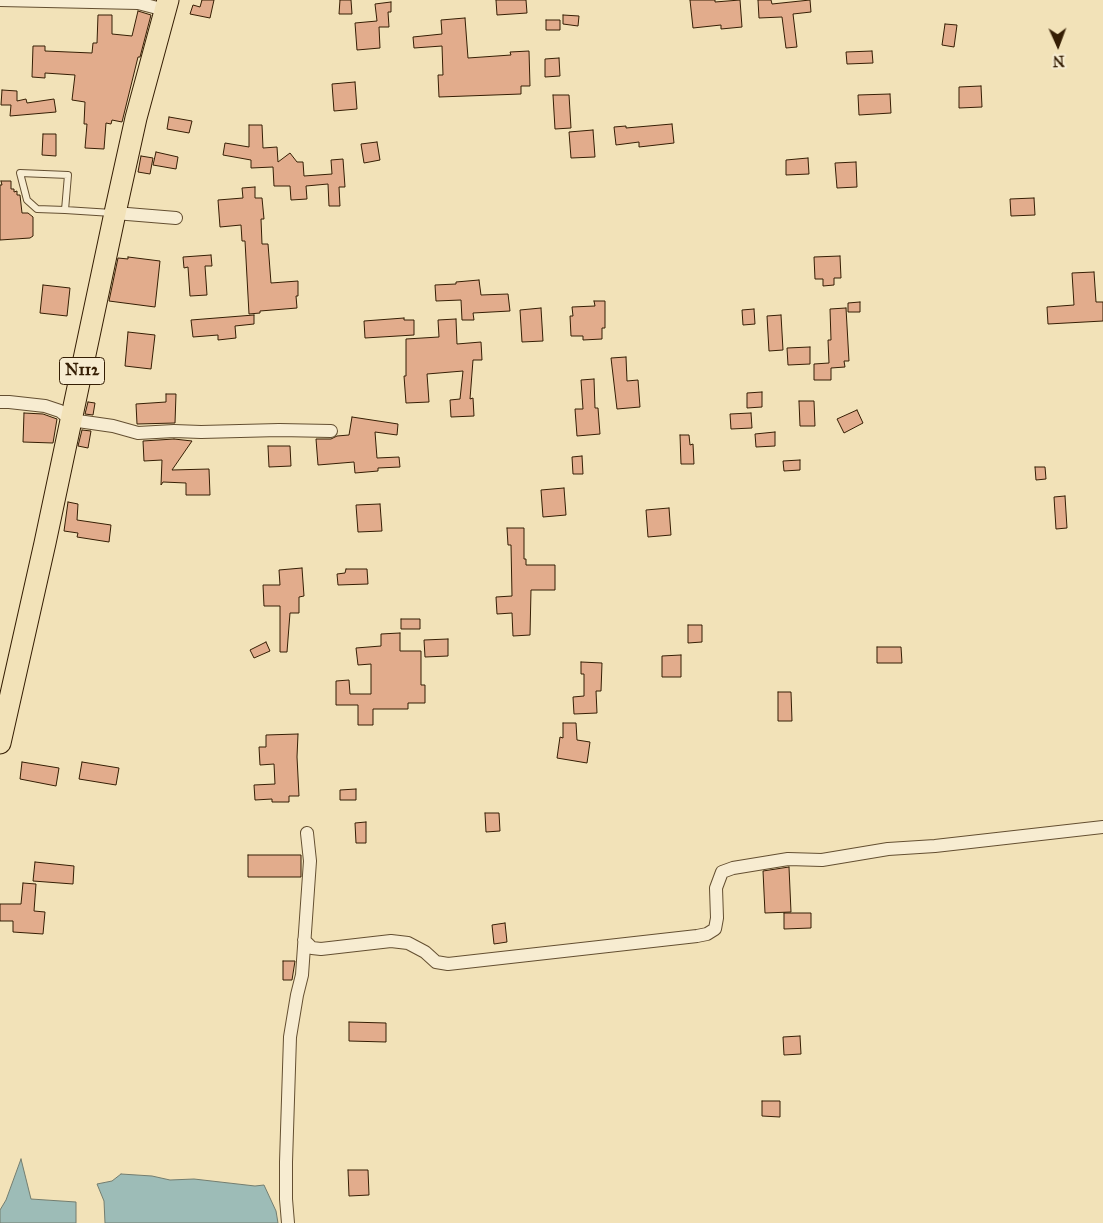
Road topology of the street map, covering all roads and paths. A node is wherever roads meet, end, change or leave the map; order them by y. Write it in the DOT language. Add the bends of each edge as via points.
graph roads {
  1 [pos="0,0"];
  2 [pos="166,5"];
  3 [pos="65,210"];
  4 [pos="114,213"];
  5 [pos="176,218"];
  6 [pos="0,402"];
  7 [pos="72,420"];
  8 [pos="331,431"];
  9 [pos="0,743"];
  10 [pos="1103,827"];
  11 [pos="307,833"];
  12 [pos="304,940"];
  13 [pos="288,1223"];
  1 -- 2 [label="street"];
  2 -- 4 [label="highway, N112"];
  3 -- 3 [label="lane" via="68,175 20,173 27,200 37,209"];
  3 -- 4 [label="lane"];
  4 -- 5 [label="street"];
  4 -- 7 [label="highway, N112"];
  6 -- 7 [label="street" via="45,406"];
  7 -- 8 [label="street" via="138,433"];
  7 -- 9 [label="highway, N112"];
  10 -- 12 [label="street" via="888,849 822,860 788,859 733,868 722,872 716,888 715,929 697,936 448,964 436,962 408,943 391,941 321,949 312,948"];
  11 -- 12 [label="street" via="310,861"];
  12 -- 13 [label="street" via="302,975 290,1037 286,1162"];
}
